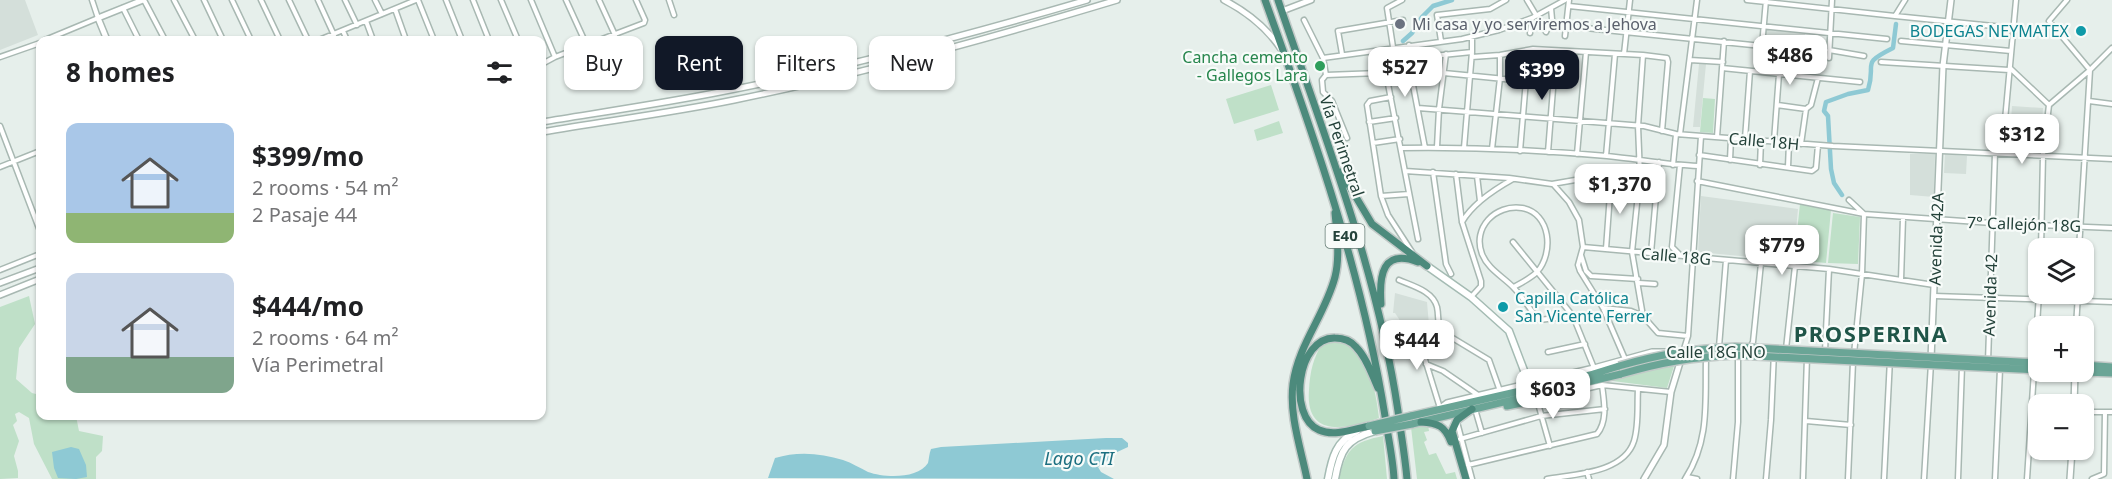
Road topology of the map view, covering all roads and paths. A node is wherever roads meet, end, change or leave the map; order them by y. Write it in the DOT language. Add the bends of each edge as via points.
graph roads {
  1 [pos="92,0"];
  2 [pos="144,0"];
  3 [pos="174,0"];
  4 [pos="204,0"];
  5 [pos="232,0"];
  6 [pos="261,0"];
  7 [pos="289,0"];
  8 [pos="318,0"];
  9 [pos="345,0"];
  10 [pos="375,0"];
  11 [pos="417,0"];
  12 [pos="446,0"];
  13 [pos="473,0"];
  14 [pos="501,0"];
  15 [pos="531,0"];
  16 [pos="566,0"];
  17 [pos="599,0"];
  18 [pos="636,0"];
  19 [pos="669,0"];
  20 [pos="1087,0"];
  21 [pos="1117,0"];
  22 [pos="1224,0"];
  23 [pos="1265,0"];
  24 [pos="1278,0"];
  25 [pos="1311,0"];
  26 [pos="1402,0"];
  27 [pos="1506,0"];
  28 [pos="1527,0"];
  29 [pos="1567,0"];
  30 [pos="1630,0"];
  31 [pos="1697,0"];
  32 [pos="1747,0"];
  33 [pos="1832,0"];
  34 [pos="1905,0"];
  35 [pos="1951,0"];
  36 [pos="2016,0"];
  37 [pos="2067,0"];
  38 [pos="1766,1"];
  39 [pos="133,2"];
  40 [pos="404,2"];
  41 [pos="1569,6"];
  42 [pos="123,8"];
  43 [pos="1551,8"];
  44 [pos="395,9"];
  45 [pos="1831,9"];
  46 [pos="1282,11"];
  47 [pos="1629,13"];
  48 [pos="382,14"];
  49 [pos="674,15"];
  50 [pos="1534,16"];
  51 [pos="1895,16"];
  52 [pos="1031,17"];
  53 [pos="98,18"];
  54 [pos="1695,19"];
  55 [pos="1304,20"];
  56 [pos="1403,20"];
  57 [pos="366,21"];
  58 [pos="1947,21"];
  59 [pos="1390,22"];
  60 [pos="357,25"];
  61 [pos="1033,25"];
  62 [pos="1566,26"];
  63 [pos="1763,26"];
  64 [pos="2013,28"];
  65 [pos="343,31"];
  66 [pos="1546,32"];
  67 [pos="1627,32"];
  68 [pos="1530,33"];
  69 [pos="1830,33"];
  70 [pos="334,35"];
  71 [pos="615,35"];
  72 [pos="55,36"];
  73 [pos="105,36"];
  74 [pos="137,36"];
  75 [pos="163,36"];
  76 [pos="193,36"];
  77 [pos="221,36"];
  78 [pos="248,36"];
  79 [pos="278,36"];
  80 [pos="306,36"];
  81 [pos="331,36"];
  82 [pos="345,36"];
  83 [pos="372,36"];
  84 [pos="405,36"];
  85 [pos="432,36"];
  86 [pos="460,36"];
  87 [pos="487,36"];
  88 [pos="516,36"];
  89 [pos="582,36"];
  90 [pos="1565,36"];
  91 [pos="1472,37"];
  92 [pos="1693,38"];
  93 [pos="1887,39"];
  94 [pos="1441,40"];
  95 [pos="1724,41"];
  96 [pos="1901,41"];
  97 [pos="36,45"];
  98 [pos="1409,45"];
  99 [pos="1944,46"];
  100 [pos="1393,47"];
  101 [pos="2112,48"];
  102 [pos="1829,50"];
  103 [pos="1557,51"];
  104 [pos="2010,51"];
  105 [pos="1586,52"];
  106 [pos="564,54"];
  107 [pos="1342,54"];
  108 [pos="1446,54"];
  109 [pos="1472,54"];
  110 [pos="1615,54"];
  111 [pos="1624,54"];
  112 [pos="1643,55"];
  113 [pos="1500,56"];
  114 [pos="1864,56"];
  115 [pos="0,57"];
  116 [pos="555,57"];
  117 [pos="1829,57"];
  118 [pos="1323,58"];
  119 [pos="1410,58"];
  120 [pos="1393,60"];
  121 [pos="1690,60"];
  122 [pos="546,62"];
  123 [pos="1723,62"];
  124 [pos="1881,62"];
  125 [pos="1288,63"];
  126 [pos="1943,66"];
  127 [pos="1722,68"];
  128 [pos="2009,69"];
  129 [pos="2090,70"];
  130 [pos="1750,71"];
  131 [pos="1379,73"];
  132 [pos="1779,74"];
  133 [pos="1326,75"];
  134 [pos="1444,75"];
  135 [pos="1470,75"];
  136 [pos="1422,78"];
  137 [pos="1500,78"];
  138 [pos="1818,78"];
  139 [pos="1526,80"];
  140 [pos="1860,82"];
  141 [pos="1388,84"];
  142 [pos="1555,84"];
  143 [pos="1391,97"];
  144 [pos="2089,101"];
  145 [pos="2112,104"];
  146 [pos="1776,105"];
  147 [pos="2049,105"];
  148 [pos="1418,108"];
  149 [pos="1439,109"];
  150 [pos="1806,109"];
  151 [pos="1467,111"];
  152 [pos="1494,114"];
  153 [pos="1522,116"];
  154 [pos="1396,118"];
  155 [pos="1552,118"];
  156 [pos="546,121"];
  157 [pos="1580,121"];
  158 [pos="1369,122"];
  159 [pos="1609,123"];
  160 [pos="0,126"];
  161 [pos="1638,126"];
  162 [pos="546,131"];
  163 [pos="1662,131"];
  164 [pos="1678,134"];
  165 [pos="1701,136"];
  166 [pos="1717,137"];
  167 [pos="1347,138"];
  168 [pos="1731,138"];
  169 [pos="1400,139"];
  170 [pos="1745,139"];
  171 [pos="1761,141"];
  172 [pos="1774,141"];
  173 [pos="1373,143"];
  174 [pos="1789,143"];
  175 [pos="1801,144"];
  176 [pos="1818,145"];
  177 [pos="1425,147"];
  178 [pos="1437,147"];
  179 [pos="1402,148"];
  180 [pos="1464,148"];
  181 [pos="1492,149"];
  182 [pos="1520,151"];
  183 [pos="1939,151"];
  184 [pos="1548,152"];
  185 [pos="36,153"];
  186 [pos="1995,153"];
  187 [pos="2002,153"];
  188 [pos="1577,154"];
  189 [pos="1699,155"];
  190 [pos="2043,155"];
  191 [pos="1606,156"];
  192 [pos="1333,158"];
  193 [pos="2085,158"];
  194 [pos="1639,159"];
  195 [pos="2112,159"];
  196 [pos="1730,160"];
  197 [pos="14,161"];
  198 [pos="1659,162"];
  199 [pos="1673,165"];
  200 [pos="1680,165"];
  201 [pos="1760,165"];
  202 [pos="1698,166"];
  203 [pos="0,167"];
  204 [pos="1788,167"];
  205 [pos="1405,171"];
  206 [pos="1433,172"];
  207 [pos="1456,174"];
  208 [pos="1477,175"];
  209 [pos="1514,178"];
  210 [pos="1611,180"];
  211 [pos="1697,181"];
  212 [pos="1552,184"];
  213 [pos="1639,186"];
  214 [pos="1409,194"];
  215 [pos="1333,196"];
  216 [pos="1381,196"];
  217 [pos="1849,200"];
  218 [pos="1480,202"];
  219 [pos="1864,214"];
  220 [pos="1903,218"];
  221 [pos="36,220"];
  222 [pos="1937,220"];
  223 [pos="1462,222"];
  224 [pos="1992,223"];
  225 [pos="2042,225"];
  226 [pos="2080,227"];
  227 [pos="2112,228"];
  228 [pos="2041,238"];
  229 [pos="2080,238"];
  230 [pos="1418,239"];
  231 [pos="1513,242"];
  232 [pos="1583,247"];
  233 [pos="1606,249"];
  234 [pos="1632,252"];
  235 [pos="1652,253"];
  236 [pos="1581,254"];
  237 [pos="1679,255"];
  238 [pos="36,256"];
  239 [pos="1692,256"];
  240 [pos="1416,257"];
  241 [pos="1726,260"];
  242 [pos="1761,263"];
  243 [pos="1427,266"];
  244 [pos="1795,266"];
  245 [pos="1829,269"];
  246 [pos="0,270"];
  247 [pos="36,270"];
  248 [pos="1537,272"];
  249 [pos="1451,274"];
  250 [pos="1862,274"];
  251 [pos="1399,280"];
  252 [pos="1901,280"];
  253 [pos="36,281"];
  254 [pos="1638,281"];
  255 [pos="0,284"];
  256 [pos="1655,284"];
  257 [pos="1934,285"];
  258 [pos="1514,287"];
  259 [pos="0,295"];
  260 [pos="1934,296"];
  261 [pos="1472,297"];
  262 [pos="2028,297"];
  263 [pos="1990,299"];
  264 [pos="2094,301"];
  265 [pos="2112,302"];
  266 [pos="1603,308"];
  267 [pos="1573,316"];
  268 [pos="1644,316"];
  269 [pos="1382,325"];
  270 [pos="1415,327"];
  271 [pos="1688,336"];
  272 [pos="1753,342"];
  273 [pos="1585,344"];
  274 [pos="1706,351"];
  275 [pos="1719,351"];
  276 [pos="1738,351"];
  277 [pos="1748,351"];
  278 [pos="1756,351"];
  279 [pos="1548,352"];
  280 [pos="1683,352"];
  281 [pos="1774,352"];
  282 [pos="1785,352"];
  283 [pos="1807,354"];
  284 [pos="1824,355"];
  285 [pos="1853,356"];
  286 [pos="1890,358"];
  287 [pos="1625,359"];
  288 [pos="1931,361"];
  289 [pos="1962,362"];
  290 [pos="1426,363"];
  291 [pos="1988,364"];
  292 [pos="2001,365"];
  293 [pos="2028,366"];
  294 [pos="2028,366"];
  295 [pos="1594,368"];
  296 [pos="2111,368"];
  297 [pos="2094,369"];
  298 [pos="1620,370"];
  299 [pos="2037,382"];
  300 [pos="1602,385"];
  301 [pos="1530,386"];
  302 [pos="1638,388"];
  303 [pos="1500,391"];
  304 [pos="1671,392"];
  305 [pos="1479,395"];
  306 [pos="1382,396"];
  307 [pos="1537,400"];
  308 [pos="1439,409"];
  309 [pos="1475,409"];
  310 [pos="1605,409"];
  311 [pos="2094,412"];
  312 [pos="2104,412"];
  313 [pos="2112,412"];
  314 [pos="1540,416"];
  315 [pos="1412,420"];
  316 [pos="1456,420"];
  317 [pos="1421,422"];
  318 [pos="1806,422"];
  319 [pos="1851,425"];
  320 [pos="1372,429"];
  321 [pos="1482,433"];
  322 [pos="1460,439"];
  323 [pos="1550,446"];
  324 [pos="2071,460"];
  325 [pos="1468,465"];
  326 [pos="1587,472"];
  327 [pos="1686,478"];
  328 [pos="1307,479"];
  329 [pos="1328,479"];
  330 [pos="1335,479"];
  331 [pos="1393,479"];
  332 [pos="1408,479"];
  333 [pos="1461,479"];
  334 [pos="1466,479"];
  335 [pos="1472,479"];
  336 [pos="1547,479"];
  337 [pos="1589,479"];
  338 [pos="1644,479"];
  339 [pos="1697,479"];
  340 [pos="1733,479"];
  341 [pos="1766,479"];
  342 [pos="1803,479"];
  343 [pos="1848,479"];
  344 [pos="1884,479"];
  345 [pos="1924,479"];
  346 [pos="1958,479"];
  347 [pos="1995,479"];
  348 [pos="2027,479"];
  349 [pos="2070,479"];
  350 [pos="2092,479"];
  1 -- 53 [label="street"];
  2 -- 39 [label="street"];
  2 -- 75 [label="street"];
  3 -- 76 [label="street"];
  4 -- 77 [label="street"];
  5 -- 78 [label="street"];
  6 -- 79 [label="street"];
  7 -- 80 [label="street"];
  8 -- 70 [label="street"];
  9 -- 60 [label="street"];
  10 -- 48 [label="street"];
  11 -- 40 [label="street"];
  11 -- 85 [label="street"];
  12 -- 86 [label="street"];
  13 -- 87 [label="street"];
  14 -- 88 [label="street"];
  15 -- 116 [label="street"];
  16 -- 89 [label="street"];
  17 -- 71 [label="street"];
  18 -- 71 [label="street" via="645,22"];
  19 -- 49 [label="street"];
  20 -- 52 [label="street"];
  21 -- 61 [label="street"];
  22 -- 125 [label="street" via="1274,38"];
  23 -- 125 [label="highway, Vía Perimetral / E40"];
  24 -- 46 [label="highway, Vía Perimetral / E40"];
  25 -- 46 [label="street"];
  26 -- 59 [label="street" via="1387,8"];
  27 -- 94 [label="street" via="1490,9 1437,15"];
  28 -- 50 [label="street"];
  29 -- 41 [label="street"];
  29 -- 43 [label="street"];
  30 -- 47 [label="street"];
  31 -- 54 [label="street"];
  32 -- 38 [label="street"];
  33 -- 45 [label="street"];
  34 -- 51 [label="street"];
  35 -- 58 [label="street, Avenida 42A"];
  36 -- 64 [label="street"];
  37 -- 129 [label="street" via="2049,23"];
  38 -- 45 [label="street"];
  38 -- 63 [label="street"];
  39 -- 42 [label="street"];
  40 -- 44 [label="street"];
  41 -- 47 [label="street"];
  41 -- 62 [label="street"];
  42 -- 53 [label="street"];
  42 -- 74 [label="street"];
  43 -- 50 [label="street"];
  43 -- 66 [label="street" via="1552,19"];
  44 -- 48 [label="street"];
  44 -- 84 [label="street"];
  45 -- 51 [label="street"];
  45 -- 69 [label="street"];
  46 -- 192 [label="highway, Vía Perimetral / E40"];
  47 -- 54 [label="street"];
  47 -- 67 [label="street"];
  48 -- 57 [label="street"];
  50 -- 68 [label="street"];
  50 -- 91 [label="street"];
  51 -- 58 [label="street"];
  52 -- 61 [label="street"];
  52 -- 156 [label="street" via="876,58 714,93"];
  53 -- 72 [label="street"];
  53 -- 73 [label="street"];
  54 -- 63 [label="street"];
  54 -- 92 [label="street"];
  55 -- 118 [label="street"];
  56 -- 59 [label="street"];
  57 -- 60 [label="street"];
  57 -- 83 [label="street"];
  58 -- 64 [label="street"];
  58 -- 99 [label="street, Avenida 42A"];
  59 -- 100 [label="street"];
  59 -- 107 [label="street" via="1338,31"];
  60 -- 65 [label="street"];
  61 -- 162 [label="street" via="879,67 716,103"];
  62 -- 67 [label="street"];
  62 -- 90 [label="street"];
  63 -- 69 [label="street"];
  63 -- 95 [label="street" via="1762,46"];
  64 -- 104 [label="street"];
  65 -- 70 [label="street"];
  65 -- 82 [label="street"];
  67 -- 92 [label="street"];
  67 -- 111 [label="street"];
  69 -- 93 [label="street"];
  69 -- 102 [label="street"];
  70 -- 81 [label="street"];
  91 -- 94 [label="street"];
  91 -- 109 [label="street"];
  92 -- 95 [label="street"];
  92 -- 121 [label="street"];
  94 -- 98 [label="street"];
  95 -- 123 [label="street"];
  96 -- 99 [label="street"];
  97 -- 115 [label="street"];
  98 -- 100 [label="street"];
  98 -- 119 [label="street"];
  99 -- 104 [label="street"];
  99 -- 126 [label="street, Avenida 42A"];
  100 -- 107 [label="street"];
  101 -- 129 [label="street"];
  102 -- 114 [label="street"];
  102 -- 117 [label="street"];
  103 -- 105 [label="street"];
  103 -- 113 [label="street" via="1533,50"];
  103 -- 142 [label="street"];
  104 -- 128 [label="street"];
  105 -- 110 [label="street"];
  105 -- 157 [label="street"];
  106 -- 116 [label="street"];
  107 -- 118 [label="street"];
  108 -- 109 [label="street"];
  108 -- 119 [label="street"];
  108 -- 134 [label="street"];
  109 -- 113 [label="street"];
  109 -- 135 [label="street"];
  110 -- 111 [label="street"];
  110 -- 159 [label="street"];
  111 -- 112 [label="street"];
  112 -- 161 [label="street"];
  112 -- 163 [label="street" via="1667,58"];
  113 -- 137 [label="street"];
  116 -- 122 [label="street"];
  118 -- 133 [label="street"];
  119 -- 120 [label="street"];
  119 -- 148 [label="street"];
  121 -- 123 [label="street"];
  121 -- 164 [label="street"];
  123 -- 127 [label="street"];
  124 -- 126 [label="street"];
  125 -- 215 [label="highway, Vía Perimetral / E40"];
  126 -- 128 [label="street"];
  126 -- 183 [label="street, Avenida 42A"];
  127 -- 130 [label="street"];
  127 -- 166 [label="street"];
  128 -- 147 [label="street"];
  128 -- 187 [label="street"];
  129 -- 144 [label="street"];
  129 -- 147 [label="street"];
  130 -- 132 [label="street"];
  130 -- 170 [label="street"];
  131 -- 133 [label="street"];
  132 -- 138 [label="street"];
  132 -- 146 [label="street"];
  133 -- 167 [label="street" via="1322,80 1323,92 1332,101"];
  134 -- 135 [label="street"];
  134 -- 136 [label="street"];
  134 -- 149 [label="street"];
  135 -- 137 [label="street"];
  135 -- 151 [label="street"];
  137 -- 139 [label="street"];
  137 -- 152 [label="street"];
  138 -- 140 [label="street"];
  138 -- 150 [label="street"];
  139 -- 142 [label="street"];
  139 -- 153 [label="street"];
  141 -- 143 [label="street"];
  142 -- 155 [label="street"];
  143 -- 154 [label="street"];
  143 -- 158 [label="street" via="1367,103"];
  144 -- 145 [label="street"];
  144 -- 193 [label="street"];
  146 -- 150 [label="street"];
  146 -- 172 [label="street"];
  147 -- 190 [label="street"];
  148 -- 149 [label="street, Calle 18H"];
  148 -- 177 [label="street"];
  149 -- 151 [label="street, Calle 18H"];
  149 -- 178 [label="street"];
  150 -- 175 [label="street"];
  151 -- 152 [label="street, Calle 18H"];
  151 -- 180 [label="street"];
  152 -- 153 [label="street, Calle 18H"];
  152 -- 181 [label="street"];
  153 -- 155 [label="street, Calle 18H"];
  153 -- 182 [label="street"];
  154 -- 158 [label="street"];
  154 -- 169 [label="street"];
  155 -- 157 [label="street, Calle 18H"];
  155 -- 184 [label="street"];
  157 -- 159 [label="street, Calle 18H"];
  157 -- 188 [label="street"];
  158 -- 173 [label="street"];
  159 -- 161 [label="street, Calle 18H"];
  159 -- 191 [label="street"];
  160 -- 197 [label="street"];
  161 -- 163 [label="street, Calle 18H"];
  161 -- 194 [label="street"];
  163 -- 164 [label="street, Calle 18H"];
  164 -- 165 [label="street, Calle 18H"];
  164 -- 199 [label="street"];
  165 -- 166 [label="street, Calle 18H"];
  165 -- 189 [label="street"];
  166 -- 168 [label="street, Calle 18H"];
  168 -- 170 [label="street, Calle 18H"];
  168 -- 196 [label="street"];
  169 -- 173 [label="street"];
  169 -- 179 [label="street"];
  170 -- 171 [label="street, Calle 18H"];
  171 -- 172 [label="street, Calle 18H"];
  171 -- 201 [label="street"];
  172 -- 174 [label="street, Calle 18H"];
  173 -- 216 [label="street"];
  174 -- 175 [label="street, Calle 18H"];
  174 -- 204 [label="street"];
  175 -- 176 [label="street, Calle 18H"];
  176 -- 183 [label="street, Calle 18H"];
  176 -- 204 [label="street" via="1815,170"];
  177 -- 178 [label="street"];
  177 -- 179 [label="street"];
  178 -- 180 [label="street"];
  179 -- 205 [label="street"];
  180 -- 181 [label="street"];
  181 -- 182 [label="street"];
  182 -- 184 [label="street"];
  183 -- 186 [label="street, Calle 18H"];
  183 -- 222 [label="street, Avenida 42A"];
  184 -- 188 [label="street"];
  185 -- 197 [label="street"];
  186 -- 187 [label="street, Calle 18H"];
  186 -- 224 [label="street, Avenida 42"];
  187 -- 190 [label="street, Calle 18H"];
  188 -- 191 [label="street"];
  189 -- 196 [label="street"];
  189 -- 202 [label="street"];
  190 -- 193 [label="street, Calle 18H"];
  190 -- 225 [label="street"];
  191 -- 194 [label="street"];
  192 -- 240 [label="highway" via="1372,224"];
  192 -- 269 [label="highway, Vía Perimetral / E40"];
  193 -- 195 [label="street, Calle 18H"];
  193 -- 226 [label="street"];
  194 -- 198 [label="street"];
  194 -- 213 [label="street"];
  196 -- 201 [label="street"];
  197 -- 203 [label="street"];
  197 -- 221 [label="street"];
  198 -- 199 [label="street"];
  198 -- 235 [label="street"];
  199 -- 200 [label="street"];
  200 -- 202 [label="street"];
  200 -- 237 [label="street" via="1672,247"];
  201 -- 204 [label="street"];
  202 -- 211 [label="street"];
  205 -- 206 [label="street"];
  205 -- 214 [label="street"];
  206 -- 207 [label="street"];
  206 -- 249 [label="street" via="1446,264"];
  207 -- 208 [label="street"];
  207 -- 223 [label="street"];
  208 -- 209 [label="street"];
  208 -- 218 [label="street"];
  209 -- 212 [label="street"];
  209 -- 218 [label="street"];
  210 -- 212 [label="street" via="1581,179"];
  210 -- 213 [label="street"];
  210 -- 233 [label="street"];
  211 -- 219 [label="street"];
  211 -- 239 [label="street"];
  212 -- 232 [label="street" via="1579,220"];
  213 -- 234 [label="street"];
  214 -- 216 [label="street"];
  214 -- 230 [label="street"];
  215 -- 306 [label="highway, Vía Perimetral / E40"];
  215 -- 328 [label="highway" via="1336,272 1298,360 1292,386"];
  216 -- 240 [label="street" via="1393,224"];
  217 -- 219 [label="street"];
  218 -- 223 [label="street"];
  219 -- 220 [label="street, 7° Callejón 18G"];
  219 -- 250 [label="street"];
  220 -- 222 [label="street, 7° Callejón 18G"];
  220 -- 252 [label="street"];
  222 -- 224 [label="street, 7° Callejón 18G"];
  222 -- 257 [label="street, Avenida 42A"];
  223 -- 261 [label="street" via="1481,281"];
  224 -- 225 [label="street, 7° Callejón 18G"];
  224 -- 263 [label="street, Avenida 42"];
  225 -- 226 [label="street, 7° Callejón 18G"];
  225 -- 228 [label="street"];
  226 -- 227 [label="street, 7° Callejón 18G"];
  226 -- 229 [label="street"];
  231 -- 248 [label="street"];
  232 -- 233 [label="street, Calle 18G"];
  232 -- 236 [label="street"];
  233 -- 234 [label="street, Calle 18G"];
  234 -- 235 [label="street, Calle 18G"];
  234 -- 254 [label="street"];
  235 -- 237 [label="street, Calle 18G"];
  236 -- 254 [label="street" via="1591,276"];
  236 -- 266 [label="street" via="1580,271"];
  237 -- 239 [label="street, Calle 18G"];
  238 -- 246 [label="street"];
  239 -- 241 [label="street, Calle 18G"];
  239 -- 271 [label="street"];
  240 -- 243 [label="highway"];
  241 -- 242 [label="street, Calle 18G"];
  241 -- 275 [label="street"];
  242 -- 244 [label="street, Calle 18G"];
  242 -- 272 [label="street"];
  243 -- 261 [label="main road"];
  243 -- 269 [label="highway" via="1397,258 1384,268 1380,290"];
  244 -- 245 [label="street, Calle 18G"];
  244 -- 282 [label="street"];
  245 -- 250 [label="street, Calle 18G"];
  245 -- 284 [label="street"];
  247 -- 255 [label="street"];
  248 -- 258 [label="street"];
  248 -- 258 [label="street" via="1548,244 1546,228 1522,208 1495,214 1480,229 1481,253 1490,268"];
  248 -- 267 [label="street"];
  250 -- 252 [label="street, Calle 18G"];
  250 -- 285 [label="street"];
  251 -- 303 [label="street" via="1428,293 1434,300 1441,331 1489,360"];
  252 -- 257 [label="street, Calle 18G"];
  253 -- 259 [label="street"];
  254 -- 256 [label="street"];
  254 -- 268 [label="street"];
  257 -- 260 [label="street, Avenida 42A"];
  258 -- 267 [label="street" via="1539,320"];
  260 -- 263 [label="street"];
  260 -- 288 [label="street, Avenida 42A"];
  261 -- 301 [label="main road" via="1509,330"];
  262 -- 263 [label="street"];
  263 -- 291 [label="street, Avenida 42"];
  264 -- 265 [label="street"];
  266 -- 268 [label="street"];
  266 -- 287 [label="street"];
  267 -- 273 [label="street"];
  268 -- 271 [label="street" via="1658,333"];
  269 -- 332 [label="highway, Vía Perimetral / E40"];
  270 -- 290 [label="street"];
  271 -- 280 [label="street"];
  272 -- 277 [label="street"];
  272 -- 278 [label="street"];
  273 -- 279 [label="street"];
  273 -- 295 [label="street"];
  274 -- 275 [label="street, Calle 18G NO"];
  274 -- 280 [label="street, Calle 18G NO"];
  274 -- 327 [label="street" via="1703,438"];
  275 -- 276 [label="street, Calle 18G NO"];
  276 -- 277 [label="street, Calle 18G NO"];
  276 -- 340 [label="street"];
  277 -- 278 [label="street, Calle 18G NO"];
  278 -- 281 [label="street, Calle 18G NO"];
  280 -- 287 [label="street, Calle 18G NO" via="1652,352"];
  280 -- 304 [label="street"];
  281 -- 282 [label="street, Calle 18G NO"];
  281 -- 341 [label="street"];
  282 -- 283 [label="street, Calle 18G NO"];
  283 -- 284 [label="street, Calle 18G NO"];
  283 -- 318 [label="street"];
  284 -- 285 [label="street, Calle 18G NO"];
  285 -- 286 [label="street, Calle 18G NO"];
  285 -- 319 [label="street"];
  286 -- 288 [label="street, Calle 18G NO"];
  286 -- 344 [label="street"];
  287 -- 295 [label="street, Calle 18G NO"];
  288 -- 289 [label="street, Calle 18G NO"];
  288 -- 345 [label="street, Avenida 42A"];
  289 -- 291 [label="street, Calle 18G NO"];
  289 -- 346 [label="street"];
  290 -- 305 [label="street"];
  290 -- 308 [label="street"];
  291 -- 292 [label="street, Calle 18G NO"];
  292 -- 293 [label="street, Calle 18G NO"];
  292 -- 347 [label="street"];
  294 -- 298 [label="main road, bridge" via="1735,347 1660,354"];
  295 -- 301 [label="street, Calle 18G NO"];
  296 -- 297 [label="main road"];
  298 -- 301 [label="main road"];
  298 -- 309 [label="main road"];
  299 -- 348 [label="street"];
  300 -- 302 [label="street"];
  300 -- 307 [label="street"];
  300 -- 310 [label="street"];
  301 -- 303 [label="street, Calle 18G NO"];
  301 -- 308 [label="main road"];
  302 -- 304 [label="street"];
  302 -- 326 [label="street" via="1636,430 1628,452 1618,461"];
  303 -- 305 [label="street, Calle 18G NO"];
  304 -- 338 [label="street" via="1664,445"];
  305 -- 308 [label="street, Calle 18G NO" via="1447,403"];
  306 -- 320 [label="highway" via="1362,355 1350,342 1328,339 1310,352 1303,370 1301,396 1311,424 1332,433"];
  306 -- 331 [label="highway, Vía Perimetral / E40"];
  307 -- 309 [label="main road"];
  307 -- 314 [label="street"];
  308 -- 315 [label="main road"];
  309 -- 316 [label="highway"];
  309 -- 317 [label="main road"];
  309 -- 321 [label="street"];
  310 -- 314 [label="street"];
  310 -- 323 [label="street" via="1597,434"];
  311 -- 312 [label="street"];
  312 -- 313 [label="street"];
  312 -- 350 [label="street" via="2104,474"];
  314 -- 321 [label="street"];
  314 -- 323 [label="street"];
  315 -- 317 [label="main road"];
  315 -- 320 [label="main road, bridge"];
  316 -- 322 [label="street"];
  316 -- 334 [label="highway" via="1453,437"];
  317 -- 333 [label="highway" via="1437,424 1446,431"];
  318 -- 319 [label="street"];
  318 -- 342 [label="street"];
  319 -- 343 [label="street"];
  320 -- 329 [label="main road" via="1351,434 1340,443"];
  320 -- 330 [label="main road" via="1347,446 1339,458"];
  321 -- 322 [label="street"];
  322 -- 325 [label="street"];
  323 -- 325 [label="street"];
  324 -- 349 [label="street"];
  325 -- 335 [label="street"];
  326 -- 336 [label="street"];
  326 -- 337 [label="street"];
  327 -- 339 [label="street"];
}
